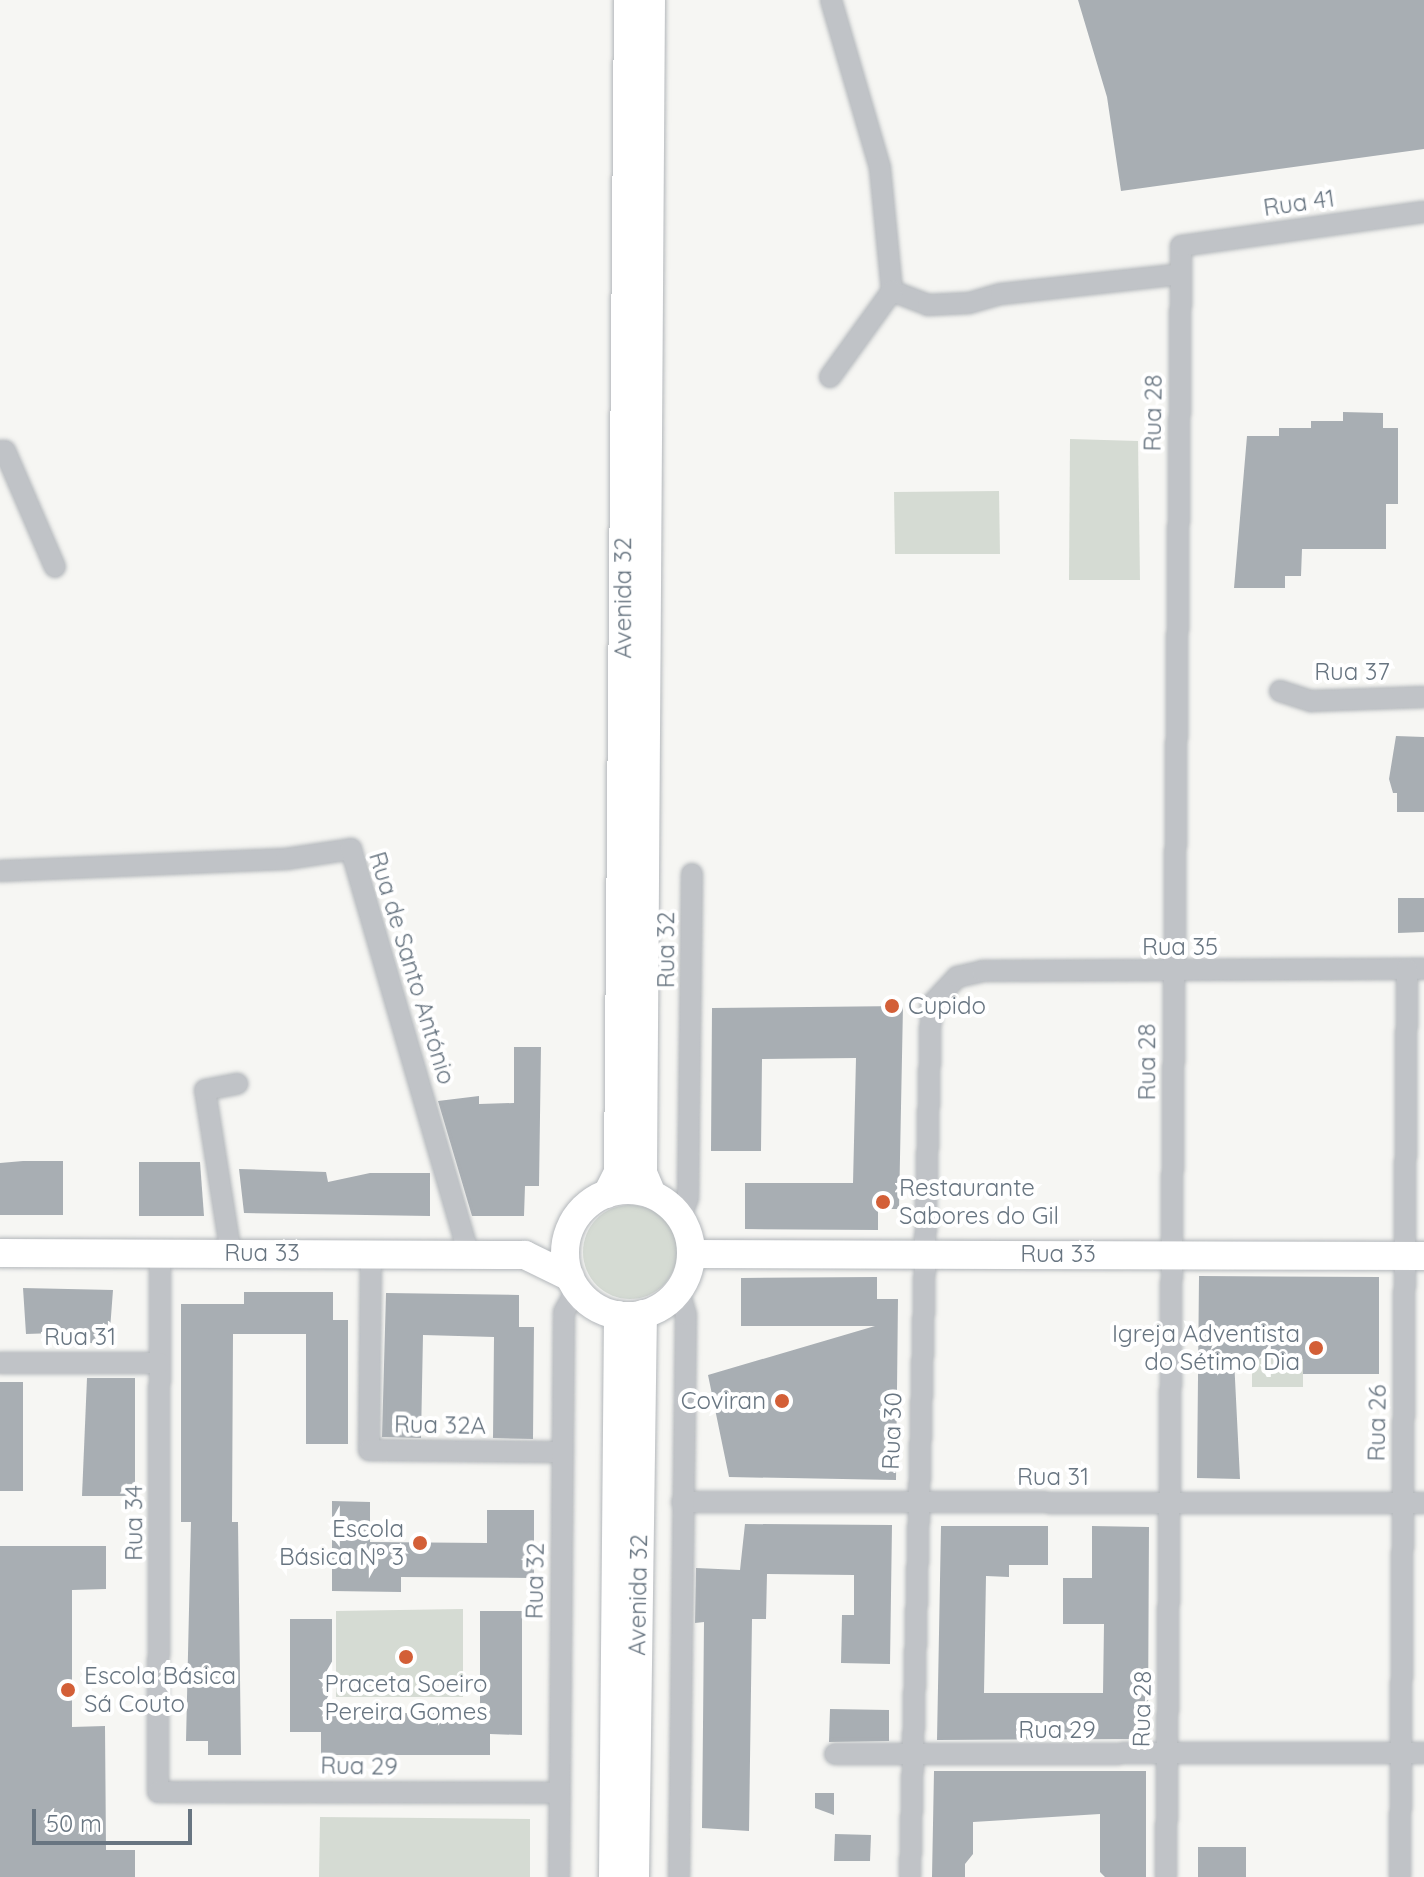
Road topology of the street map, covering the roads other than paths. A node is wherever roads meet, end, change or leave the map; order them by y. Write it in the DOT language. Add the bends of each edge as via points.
graph roads {
  1 [pos="628,0"];
  2 [pos="651,0"];
  3 [pos="831,0"];
  4 [pos="1424,212"];
  5 [pos="1181,246"];
  6 [pos="1181,274"];
  7 [pos="892,291"];
  8 [pos="830,377"];
  9 [pos="0,451"];
  10 [pos="55,567"];
  11 [pos="1280,691"];
  12 [pos="1424,697"];
  13 [pos="0,871"];
  14 [pos="692,874"];
  15 [pos="1415,969"];
  16 [pos="1172,973"];
  17 [pos="941,989"];
  18 [pos="237,1084"];
  19 [pos="607,1194"];
  20 [pos="652,1194"];
  21 [pos="681,1217"];
  22 [pos="571,1226"];
  23 [pos="0,1253"];
  24 [pos="160,1253"];
  25 [pos="371,1253"];
  26 [pos="231,1254"];
  27 [pos="469,1254"];
  28 [pos="691,1254"];
  29 [pos="923,1254"];
  30 [pos="1174,1254"];
  31 [pos="525,1255"];
  32 [pos="1415,1256"];
  33 [pos="573,1283"];
  34 [pos="679,1290"];
  35 [pos="630,1314"];
  36 [pos="0,1363"];
  37 [pos="160,1363"];
  38 [pos="563,1452"];
  39 [pos="682,1502"];
  40 [pos="916,1503"];
  41 [pos="1172,1503"];
  42 [pos="1402,1503"];
  43 [pos="1424,1503"];
  44 [pos="1400,1753"];
  45 [pos="1424,1753"];
  46 [pos="835,1754"];
  47 [pos="912,1755"];
  48 [pos="1167,1756"];
  49 [pos="158,1792"];
  50 [pos="559,1793"];
  51 [pos="559,1877"];
  52 [pos="613,1877"];
  53 [pos="635,1877"];
  54 [pos="679,1877"];
  55 [pos="910,1877"];
  56 [pos="1166,1877"];
  57 [pos="1400,1877"];
  1 -- 19 [label="main road, Avenida 32" via="618,1172"];
  2 -- 20 [label="main road, Avenida 32" via="643,1173"];
  3 -- 7 [label="street" via="880,168"];
  4 -- 5 [label="street, Rua 41"];
  5 -- 6 [label="street, Rua 28"];
  6 -- 7 [label="street" via="1001,294 969,303 928,305"];
  6 -- 16 [label="street, Rua 28"];
  7 -- 8 [label="street"];
  9 -- 10 [label="street" via="5,451"];
  11 -- 12 [label="street, Rua 37" via="1311,701"];
  13 -- 27 [label="street, Rua de Santo António" via="286,859 351,849"];
  14 -- 21 [label="street, Rua 32" via="688,1198"];
  15 -- 16 [label="street, Rua 35"];
  15 -- 32 [label="street, Rua 26"];
  16 -- 17 [label="street, Rua 35" via="982,971 957,977"];
  16 -- 30 [label="street, Rua 28"];
  17 -- 29 [label="street, Rua 30" via="929,1019"];
  18 -- 26 [label="street" via="205,1090"];
  19 -- 20 [label="main road"];
  19 -- 22 [label="main road" via="592,1201"];
  20 -- 21 [label="main road"];
  21 -- 28 [label="main road"];
  22 -- 31 [label="main road"];
  22 -- 33 [label="main road" via="566,1260"];
  23 -- 24 [label="main road, Rua 33"];
  24 -- 26 [label="main road, Rua 33"];
  24 -- 37 [label="street, Rua 34"];
  25 -- 26 [label="main road, Rua 33"];
  25 -- 27 [label="main road, Rua 33"];
  25 -- 38 [label="street, Rua 32A" via="369,1450"];
  27 -- 31 [label="main road, Rua 33"];
  28 -- 29 [label="main road, Rua 33"];
  28 -- 34 [label="main road"];
  29 -- 30 [label="main road, Rua 33"];
  29 -- 40 [label="street, Rua 30"];
  30 -- 32 [label="main road, Rua 33"];
  30 -- 41 [label="street, Rua 28"];
  31 -- 33 [label="main road, Rua 33"];
  32 -- 42 [label="street, Rua 26"];
  33 -- 35 [label="main road" via="588,1301"];
  33 -- 38 [label="street, Rua 32" via="564,1312"];
  34 -- 35 [label="main road"];
  34 -- 39 [label="street" via="686,1315"];
  35 -- 52 [label="main road, Avenida 32"];
  35 -- 53 [label="main road, Avenida 32"];
  36 -- 37 [label="street, Rua 31"];
  37 -- 49 [label="street, Rua 34"];
  38 -- 50 [label="street, Rua 32"];
  39 -- 40 [label="street, Rua 31"];
  39 -- 54 [label="street"];
  40 -- 41 [label="street, Rua 31"];
  40 -- 47 [label="street, Rua 30"];
  41 -- 42 [label="street, Rua 31"];
  41 -- 48 [label="street, Rua 28"];
  42 -- 43 [label="street, Rua 31"];
  42 -- 44 [label="street, Rua 26"];
  44 -- 45 [label="street, Rua 29"];
  44 -- 48 [label="street, Rua 29"];
  44 -- 57 [label="street, Rua 26"];
  46 -- 47 [label="street, Rua 29"];
  47 -- 48 [label="street, Rua 29"];
  47 -- 55 [label="street, Rua 30"];
  48 -- 56 [label="street, Rua 28"];
  49 -- 50 [label="street, Rua 29"];
  50 -- 51 [label="street, Rua 32"];
}
